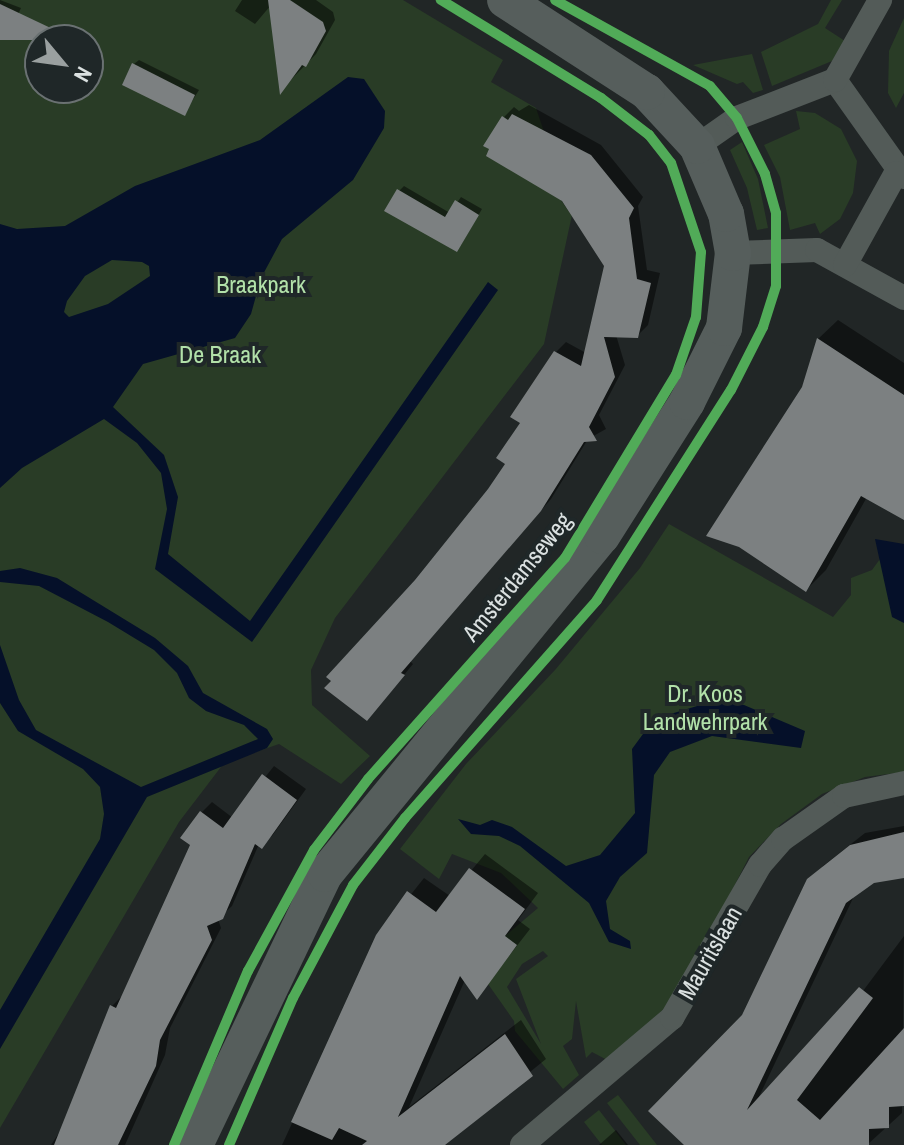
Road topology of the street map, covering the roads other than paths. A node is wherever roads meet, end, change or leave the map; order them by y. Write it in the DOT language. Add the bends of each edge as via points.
graph roads {
  1 [pos="505,0"];
  2 [pos="880,0"];
  3 [pos="835,80"];
  4 [pos="697,146"];
  5 [pos="900,175"];
  6 [pos="733,253"];
  7 [pos="845,265"];
  8 [pos="904,298"];
  9 [pos="904,783"];
  10 [pos="195,1145"];
  11 [pos="522,1145"];
  1 -- 4 [label="main road, Amsterdamseweg" via="647,92"];
  2 -- 3 [label="street"];
  3 -- 4 [label="street" via="737,118"];
  3 -- 5 [label="street"];
  4 -- 6 [label="main road, Amsterdamseweg" via="717,187"];
  5 -- 7 [label="street"];
  6 -- 7 [label="street" via="817,250"];
  6 -- 10 [label="main road, Amsterdamseweg" via="724,328 687,402 602,536 325,874"];
  7 -- 8 [label="street"];
  9 -- 11 [label="street, Mauritslaan" via="844,796 783,839 760,865 672,1018"];
}
